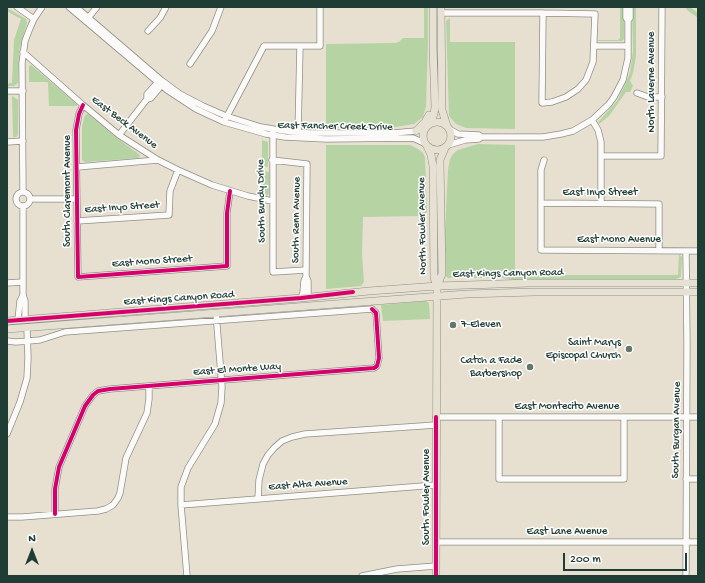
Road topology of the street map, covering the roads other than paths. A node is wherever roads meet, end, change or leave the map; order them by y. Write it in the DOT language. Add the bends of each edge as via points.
graph roads {
  1 [pos="17,7"];
  2 [pos="42,7"];
  3 [pos="69,7"];
  4 [pos="76,7"];
  5 [pos="98,7"];
  6 [pos="166,7"];
  7 [pos="220,7"];
  8 [pos="320,7"];
  9 [pos="433,7"];
  10 [pos="626,7"];
  11 [pos="630,7"];
  12 [pos="662,7"];
  13 [pos="441,10"];
  14 [pos="475,10"];
  15 [pos="543,13"];
  16 [pos="88,18"];
  17 [pos="34,19"];
  18 [pos="628,20"];
  19 [pos="148,31"];
  20 [pos="300,46"];
  21 [pos="594,46"];
  22 [pos="628,46"];
  23 [pos="433,47"];
  24 [pos="24,52"];
  25 [pos="190,64"];
  26 [pos="159,84"];
  27 [pos="7,91"];
  28 [pos="22,91"];
  29 [pos="637,93"];
  30 [pos="662,97"];
  31 [pos="83,105"];
  32 [pos="225,119"];
  33 [pos="592,120"];
  34 [pos="427,126"];
  35 [pos="448,127"];
  36 [pos="416,131"];
  37 [pos="272,133"];
  38 [pos="298,133"];
  39 [pos="119,135"];
  40 [pos="481,136"];
  41 [pos="23,141"];
  42 [pos="7,142"];
  43 [pos="425,145"];
  44 [pos="447,146"];
  45 [pos="601,156"];
  46 [pos="158,160"];
  47 [pos="272,160"];
  48 [pos="544,160"];
  49 [pos="77,167"];
  50 [pos="178,170"];
  51 [pos="230,191"];
  52 [pos="23,192"];
  53 [pos="30,199"];
  54 [pos="77,199"];
  55 [pos="272,201"];
  56 [pos="541,203"];
  57 [pos="601,203"];
  58 [pos="23,206"];
  59 [pos="77,221"];
  60 [pos="659,250"];
  61 [pos="686,251"];
  62 [pos="698,251"];
  63 [pos="306,273"];
  64 [pos="78,277"];
  65 [pos="22,282"];
  66 [pos="7,283"];
  67 [pos="600,283"];
  68 [pos="686,283"];
  69 [pos="698,283"];
  70 [pos="437,286"];
  71 [pos="534,292"];
  72 [pos="686,292"];
  73 [pos="698,292"];
  74 [pos="437,296"];
  75 [pos="304,298"];
  76 [pos="372,301"];
  77 [pos="372,309"];
  78 [pos="258,310"];
  79 [pos="216,313"];
  80 [pos="92,314"];
  81 [pos="22,320"];
  82 [pos="7,321"];
  83 [pos="217,321"];
  84 [pos="7,325"];
  85 [pos="27,328"];
  86 [pos="7,329"];
  87 [pos="7,341"];
  88 [pos="28,341"];
  89 [pos="222,380"];
  90 [pos="149,386"];
  91 [pos="499,416"];
  92 [pos="436,417"];
  93 [pos="624,417"];
  94 [pos="687,417"];
  95 [pos="698,417"];
  96 [pos="436,425"];
  97 [pos="7,434"];
  98 [pos="686,479"];
  99 [pos="698,479"];
  100 [pos="436,485"];
  101 [pos="258,499"];
  102 [pos="181,505"];
  103 [pos="55,514"];
  104 [pos="7,517"];
  105 [pos="436,542"];
  106 [pos="686,542"];
  107 [pos="698,542"];
  108 [pos="436,566"];
  109 [pos="187,576"];
  110 [pos="362,576"];
  111 [pos="436,576"];
  112 [pos="686,576"];
  1 -- 17 [label="street"];
  2 -- 17 [label="street"];
  3 -- 26 [label="street, East Fancher Creek Drive"];
  4 -- 16 [label="street, East Fancher Creek Drive"];
  5 -- 16 [label="street"];
  6 -- 19 [label="street"];
  7 -- 25 [label="street" via="212,31"];
  8 -- 20 [label="street" via="320,46"];
  9 -- 23 [label="main road"];
  10 -- 18 [label="street"];
  11 -- 18 [label="street"];
  12 -- 30 [label="street, North Laverne Avenue"];
  13 -- 14 [label="street"];
  13 -- 35 [label="main road" via="442,110"];
  14 -- 15 [label="street"];
  15 -- 21 [label="street" via="595,14"];
  15 -- 21 [label="street" via="542,103 566,97 582,85 591,69"];
  16 -- 32 [label="street, East Fancher Creek Drive" via="161,80 180,94"];
  17 -- 24 [label="street"];
  18 -- 22 [label="street"];
  20 -- 32 [label="street" via="264,46"];
  20 -- 38 [label="street"];
  21 -- 22 [label="street"];
  22 -- 33 [label="street" via="626,69 619,89 609,104"];
  23 -- 34 [label="main road" via="435,111"];
  23 -- 36 [label="main road" via="431,110 425,122"];
  24 -- 28 [label="street"];
  24 -- 31 [label="street, East Beck Avenue"];
  26 -- 32 [label="street, East Fancher Creek Drive" via="190,106"];
  26 -- 39 [label="street" via="147,94 147,98"];
  27 -- 28 [label="street"];
  28 -- 41 [label="street"];
  29 -- 30 [label="street" via="644,97"];
  30 -- 45 [label="street, North Laverne Avenue" via="662,156"];
  31 -- 39 [label="street, East Beck Avenue"];
  31 -- 49 [label="street, South Claremont Avenue" via="77,121"];
  32 -- 37 [label="street, East Fancher Creek Drive" via="249,124"];
  33 -- 40 [label="street" via="572,131 551,136"];
  33 -- 45 [label="street" via="600,136"];
  34 -- 35 [label="main road" via="440,122"];
  34 -- 36 [label="street, East Fancher Creek Drive"];
  34 -- 43 [label="main road" via="423,135"];
  35 -- 40 [label="street" via="458,134"];
  35 -- 44 [label="main road" via="451,136"];
  36 -- 38 [label="street, East Fancher Creek Drive" via="383,134"];
  37 -- 38 [label="street, East Fancher Creek Drive"];
  37 -- 43 [label="street, East Fancher Creek Drive" via="308,139 413,138"];
  37 -- 47 [label="street, South Bundy Drive"];
  39 -- 46 [label="street, East Beck Avenue"];
  40 -- 44 [label="street" via="479,139 465,140"];
  41 -- 42 [label="street"];
  41 -- 52 [label="street"];
  43 -- 44 [label="main road" via="434,150 442,150"];
  43 -- 70 [label="main road, North Fowler Avenue" via="431,155 433,166 434,278"];
  44 -- 70 [label="main road, North Fowler Avenue" via="440,160 442,274"];
  45 -- 57 [label="street"];
  46 -- 49 [label="street"];
  46 -- 50 [label="street, East Beck Avenue"];
  47 -- 55 [label="street, South Bundy Drive"];
  47 -- 63 [label="street, South Renn Avenue" via="307,164"];
  48 -- 56 [label="street" via="541,170"];
  49 -- 54 [label="street, South Claremont Avenue"];
  50 -- 51 [label="street, East Beck Avenue" via="212,186"];
  50 -- 59 [label="street, East Inyo Street" via="170,191 169,215"];
  51 -- 55 [label="street, East Beck Avenue"];
  51 -- 64 [label="street, East Mono Street" via="227,213 228,266"];
  52 -- 53 [label="street" via="29,195"];
  52 -- 58 [label="street" via="16,195 18,204"];
  53 -- 54 [label="street, East Inyo Street"];
  53 -- 58 [label="street" via="28,205"];
  54 -- 59 [label="street, South Claremont Avenue"];
  55 -- 63 [label="street, South Bundy Drive" via="273,272"];
  56 -- 57 [label="street, East Inyo Street"];
  56 -- 60 [label="street, East Mono Avenue" via="540,250"];
  57 -- 60 [label="street, East Inyo Street" via="659,204"];
  58 -- 65 [label="street"];
  59 -- 64 [label="street, South Claremont Avenue"];
  60 -- 61 [label="street, East Mono Avenue"];
  61 -- 62 [label="street, East Mono Avenue"];
  61 -- 68 [label="street, South Burgan Avenue"];
  63 -- 75 [label="street, South Renn Avenue" via="308,281"];
  65 -- 66 [label="street"];
  65 -- 81 [label="street" via="25,301"];
  67 -- 68 [label="main road, East Kings Canyon Road"];
  67 -- 70 [label="main road, East Kings Canyon Road"];
  67 -- 71 [label="main road" via="585,288 541,287"];
  68 -- 69 [label="main road, East Kings Canyon Road"];
  68 -- 72 [label="street, South Burgan Avenue"];
  70 -- 74 [label="main road, South Fowler Avenue"];
  70 -- 75 [label="main road, East Kings Canyon Road"];
  71 -- 72 [label="main road, East Kings Canyon Road"];
  71 -- 74 [label="main road, East Kings Canyon Road"];
  72 -- 73 [label="main road, East Kings Canyon Road"];
  72 -- 94 [label="street, South Burgan Avenue"];
  74 -- 76 [label="main road, East Kings Canyon Road"];
  74 -- 92 [label="main road, South Fowler Avenue"];
  75 -- 78 [label="main road" via="302,302"];
  75 -- 80 [label="main road, East Kings Canyon Road"];
  76 -- 77 [label="street"];
  76 -- 78 [label="main road, East Kings Canyon Road"];
  77 -- 83 [label="street"];
  77 -- 89 [label="street, East El Monte Way" via="376,313 379,358 377,366 370,369"];
  78 -- 79 [label="main road, East Kings Canyon Road"];
  79 -- 83 [label="street"];
  79 -- 85 [label="main road, East Kings Canyon Road"];
  80 -- 81 [label="main road, East Kings Canyon Road"];
  80 -- 85 [label="main road" via="81,319 32,323"];
  81 -- 82 [label="main road, East Kings Canyon Road"];
  81 -- 84 [label="main road" via="20,323"];
  83 -- 88 [label="street" via="65,332"];
  83 -- 89 [label="street"];
  85 -- 86 [label="main road, East Kings Canyon Road"];
  85 -- 88 [label="street"];
  87 -- 88 [label="street"];
  88 -- 97 [label="street" via="26,386"];
  89 -- 90 [label="street, East El Monte Way"];
  89 -- 102 [label="street" via="222,403 218,418 185,474 181,487"];
  90 -- 103 [label="street, East El Monte Way" via="110,388 92,395 59,467 55,489"];
  90 -- 103 [label="street" via="147,413 126,458 120,493 113,505 98,511"];
  91 -- 92 [label="street, East Montecito Avenue"];
  91 -- 93 [label="street, East Montecito Avenue"];
  91 -- 93 [label="street" via="499,479 624,479"];
  92 -- 96 [label="main road, South Fowler Avenue"];
  93 -- 94 [label="street, East Montecito Avenue"];
  94 -- 95 [label="street, East Montecito Avenue"];
  94 -- 98 [label="street, South Burgan Avenue"];
  96 -- 100 [label="main road, South Fowler Avenue"];
  96 -- 101 [label="street" via="305,434 282,441 263,464"];
  98 -- 99 [label="street"];
  98 -- 106 [label="street, South Burgan Avenue"];
  100 -- 101 [label="street, East Alta Avenue"];
  100 -- 105 [label="main road, South Fowler Avenue"];
  101 -- 102 [label="street, East Alta Avenue"];
  102 -- 109 [label="street"];
  103 -- 104 [label="street"];
  105 -- 106 [label="street, East Lane Avenue"];
  105 -- 108 [label="main road, South Fowler Avenue"];
  106 -- 107 [label="street, East Lane Avenue"];
  106 -- 112 [label="street, South Burgan Avenue"];
  108 -- 110 [label="street" via="396,569"];
  108 -- 111 [label="main road, South Fowler Avenue"];
}
